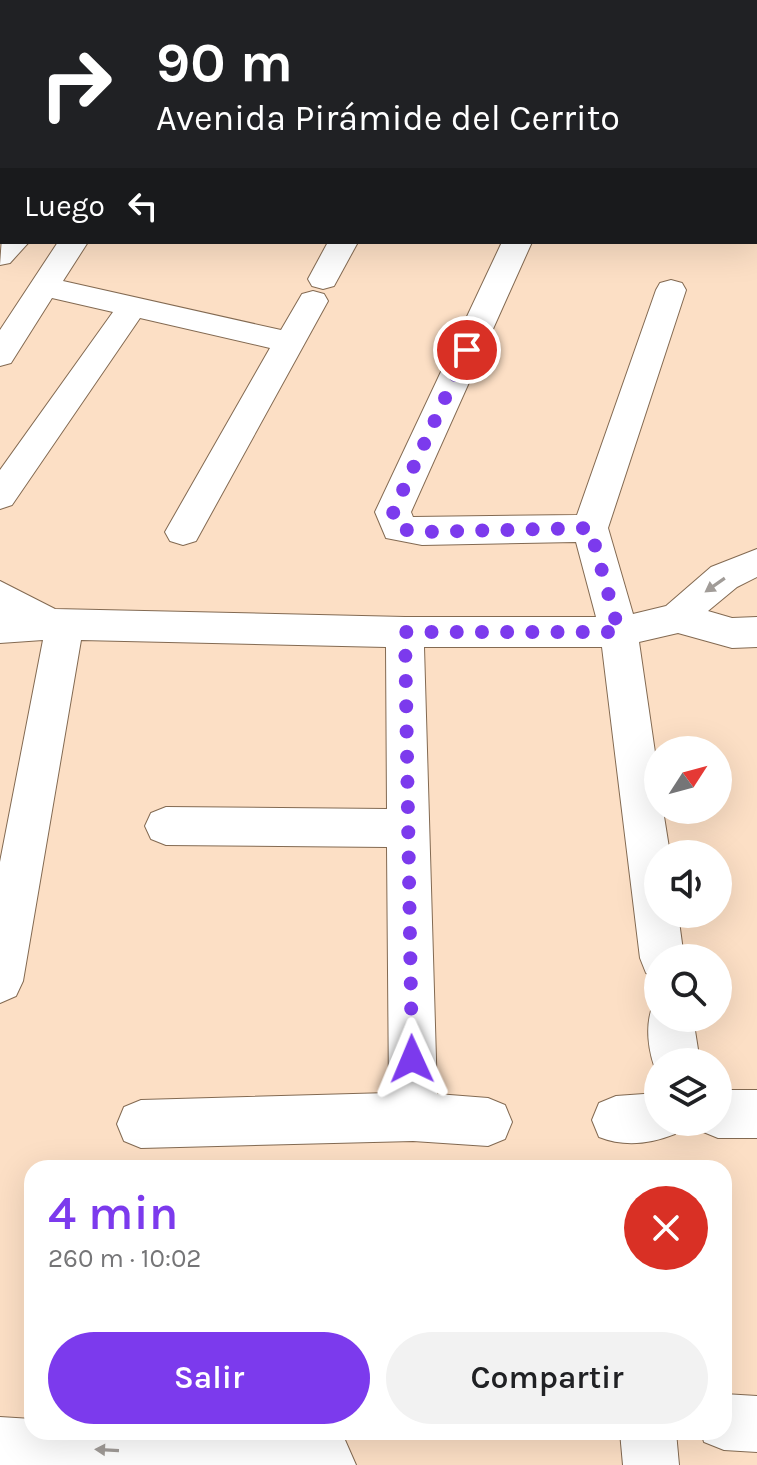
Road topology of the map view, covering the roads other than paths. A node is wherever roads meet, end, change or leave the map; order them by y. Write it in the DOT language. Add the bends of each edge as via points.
graph roads {
  1 [pos="72,244"];
  2 [pos="342,244"];
  3 [pos="516,244"];
  4 [pos="46,287"];
  5 [pos="671,290"];
  6 [pos="132,307"];
  7 [pos="288,342"];
  8 [pos="0,355"];
  9 [pos="0,496"];
  10 [pos="590,528"];
  11 [pos="183,532"];
  12 [pos="757,563"];
  13 [pos="0,596"];
  14 [pos="678,618"];
  15 [pos="56,625"];
  16 [pos="0,628"];
  17 [pos="405,632"];
  18 [pos="619,632"];
  19 [pos="757,632"];
  20 [pos="166,826"];
  21 [pos="408,828"];
  22 [pos="660,944"];
  23 [pos="0,981"];
  24 [pos="732,1114"];
  25 [pos="757,1114"];
  26 [pos="413,1117"];
  27 [pos="488,1122"];
  28 [pos="141,1124"];
  29 [pos="732,1422"];
  30 [pos="757,1424"];
  31 [pos="649,1440"];
  32 [pos="0,1445"];
  33 [pos="328,1465"];
  34 [pos="651,1465"];
  1 -- 4 [label="street"];
  2 -- 7 [label="street"];
  3 -- 10 [label="street" via="393,512 399,529 422,532"];
  4 -- 6 [label="street"];
  4 -- 8 [label="street"];
  5 -- 10 [label="street"];
  6 -- 7 [label="street"];
  6 -- 9 [label="street"];
  7 -- 11 [label="street"];
  10 -- 18 [label="street"];
  12 -- 14 [label="street, one-way" via="744,565 700,595"];
  13 -- 15 [label="street"];
  14 -- 18 [label="street"];
  14 -- 19 [label="street" via="732,633"];
  15 -- 16 [label="street"];
  15 -- 17 [label="street"];
  15 -- 23 [label="street"];
  17 -- 18 [label="street"];
  17 -- 21 [label="street"];
  18 -- 22 [label="street"];
  20 -- 21 [label="street"];
  21 -- 26 [label="street"];
  24 -- 25 [label="street"];
  26 -- 27 [label="street"];
  26 -- 28 [label="street"];
  29 -- 30 [label="street"];
  31 -- 34 [label="street"];
  33 -- 32 [label="street, one-way" via="325,1460"];
}
